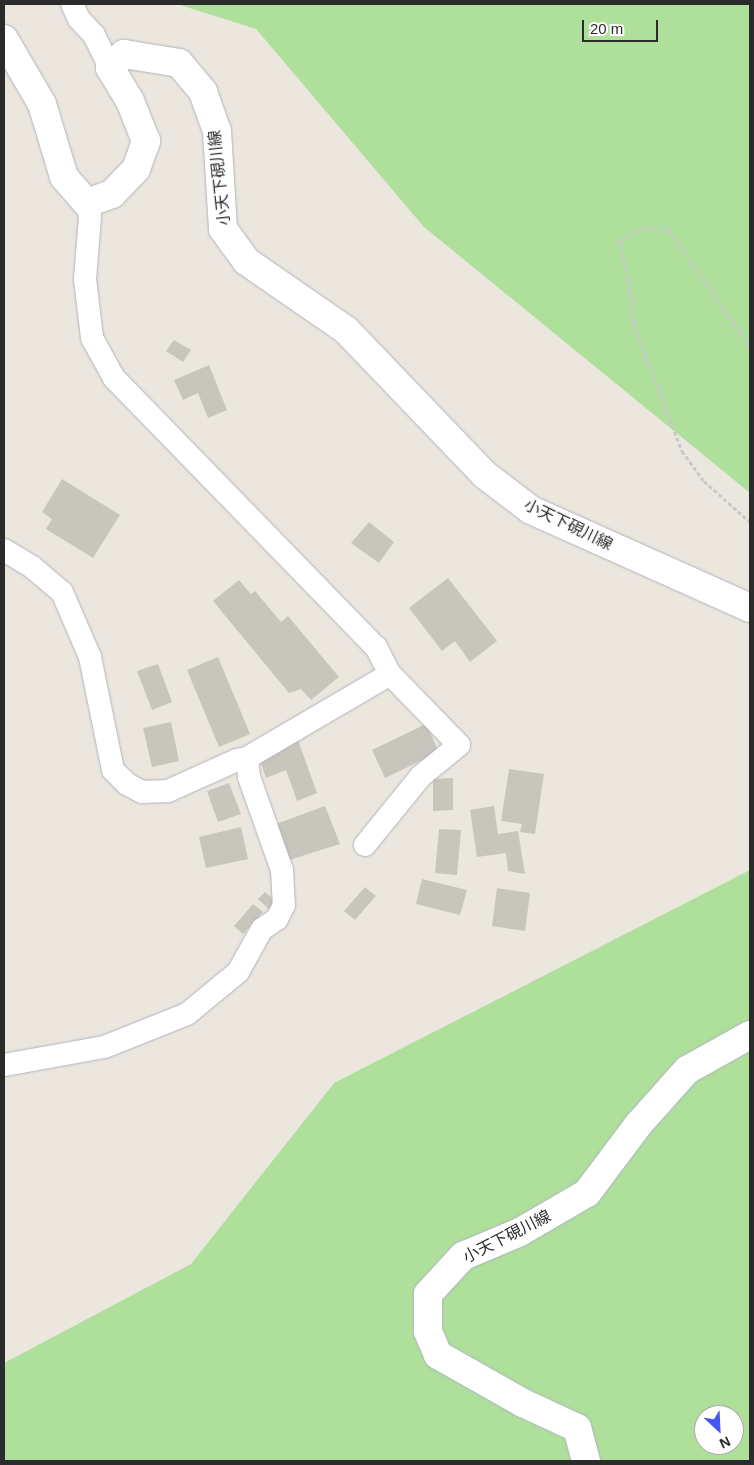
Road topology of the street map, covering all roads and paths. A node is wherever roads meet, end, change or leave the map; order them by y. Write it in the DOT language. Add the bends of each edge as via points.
graph roads {
  1 [pos="72,4"];
  2 [pos="4,39"];
  3 [pos="110,68"];
  4 [pos="88,203"];
  5 [pos="750,348"];
  6 [pos="750,522"];
  7 [pos="4,550"];
  8 [pos="750,608"];
  9 [pos="390,674"];
  10 [pos="247,758"];
  11 [pos="364,846"];
  12 [pos="750,1035"];
  13 [pos="4,1065"];
  14 [pos="586,1461"];
  1 -- 3 [label="street" via="79,19 94,35"];
  2 -- 4 [label="main road" via="42,104 64,178"];
  3 -- 4 [label="main road" via="130,100 146,141 136,169 112,194"];
  3 -- 8 [label="main road, 小天下硯川線" via="124,54 179,63 206,100 216,131 223,230 246,262 346,330 485,475 531,510"];
  4 -- 9 [label="street" via="90,216 85,279 92,338 114,378 376,648"];
  5 -- 6 [label="path" via="668,229 646,227 618,242 629,281 635,328 682,452 704,481"];
  7 -- 10 [label="street" via="32,567 62,592 90,658 113,770 127,784 142,792 168,791"];
  9 -- 10 [label="street"];
  9 -- 11 [label="street" via="459,745 421,776"];
  10 -- 13 [label="street" via="249,777 282,870 284,905 276,919 262,929 238,972 187,1014 123,1040 104,1047"];
  12 -- 14 [label="main road, 小天下硯川線" via="687,1070 638,1124 587,1193 520,1232 463,1256 428,1294 428,1331 438,1355 523,1403 577,1428"];
}
